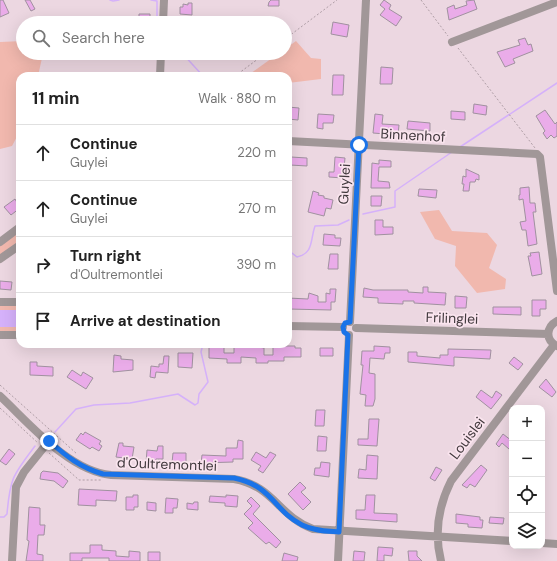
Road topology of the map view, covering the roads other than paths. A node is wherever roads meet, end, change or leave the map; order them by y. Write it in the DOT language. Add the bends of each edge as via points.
graph roads {
  1 [pos="164,0"];
  2 [pos="366,0"];
  3 [pos="557,2"];
  4 [pos="163,16"];
  5 [pos="452,42"];
  6 [pos="161,60"];
  7 [pos="160,72"];
  8 [pos="292,141"];
  9 [pos="359,145"];
  10 [pos="16,230"];
  11 [pos="0,242"];
  12 [pos="16,248"];
  13 [pos="0,259"];
  14 [pos="557,291"];
  15 [pos="0,302"];
  16 [pos="16,302"];
  17 [pos="557,320"];
  18 [pos="346,324"];
  19 [pos="292,326"];
  20 [pos="356,328"];
  21 [pos="548,334"];
  22 [pos="0,335"];
  23 [pos="16,335"];
  24 [pos="348,335"];
  25 [pos="555,345"];
  26 [pos="0,396"];
  27 [pos="49,441"];
  28 [pos="339,532"];
  29 [pos="437,537"];
  30 [pos="509,541"];
  31 [pos="545,543"];
  32 [pos="557,544"];
  33 [pos="12,561"];
  34 [pos="338,561"];
  35 [pos="441,561"];
  1 -- 4 [label="street"];
  2 -- 9 [label="street, Guylei"];
  3 -- 5 [label="street"];
  6 -- 7 [label="street"];
  8 -- 9 [label="street, Binnenhof"];
  9 -- 14 [label="street, Binnenhof" via="540,156"];
  9 -- 18 [label="street, Guylei"];
  10 -- 11 [label="street"];
  12 -- 13 [label="street"];
  15 -- 16 [label="street"];
  17 -- 21 [label="street" via="552,324"];
  18 -- 19 [label="street"];
  18 -- 20 [label="street" via="354,324"];
  18 -- 24 [label="street" via="344,332"];
  20 -- 21 [label="street, Frilinglei"];
  20 -- 24 [label="street" via="353,334"];
  21 -- 25 [label="street"];
  22 -- 23 [label="street"];
  24 -- 28 [label="street"];
  25 -- 29 [label="street, Louislei" via="451,481 440,509"];
  26 -- 27 [label="street, d'Oultremontlei"];
  27 -- 28 [label="street, d'Oultremontlei" via="74,462 103,474 244,480 268,494 289,516 304,526 314,530"];
  27 -- 33 [label="street" via="16,487"];
  28 -- 29 [label="street, d'Oultremontlei"];
  28 -- 34 [label="street"];
  29 -- 30 [label="street, d'Oultremontlei"];
  29 -- 35 [label="street, Louislei"];
  31 -- 32 [label="street"];
}
